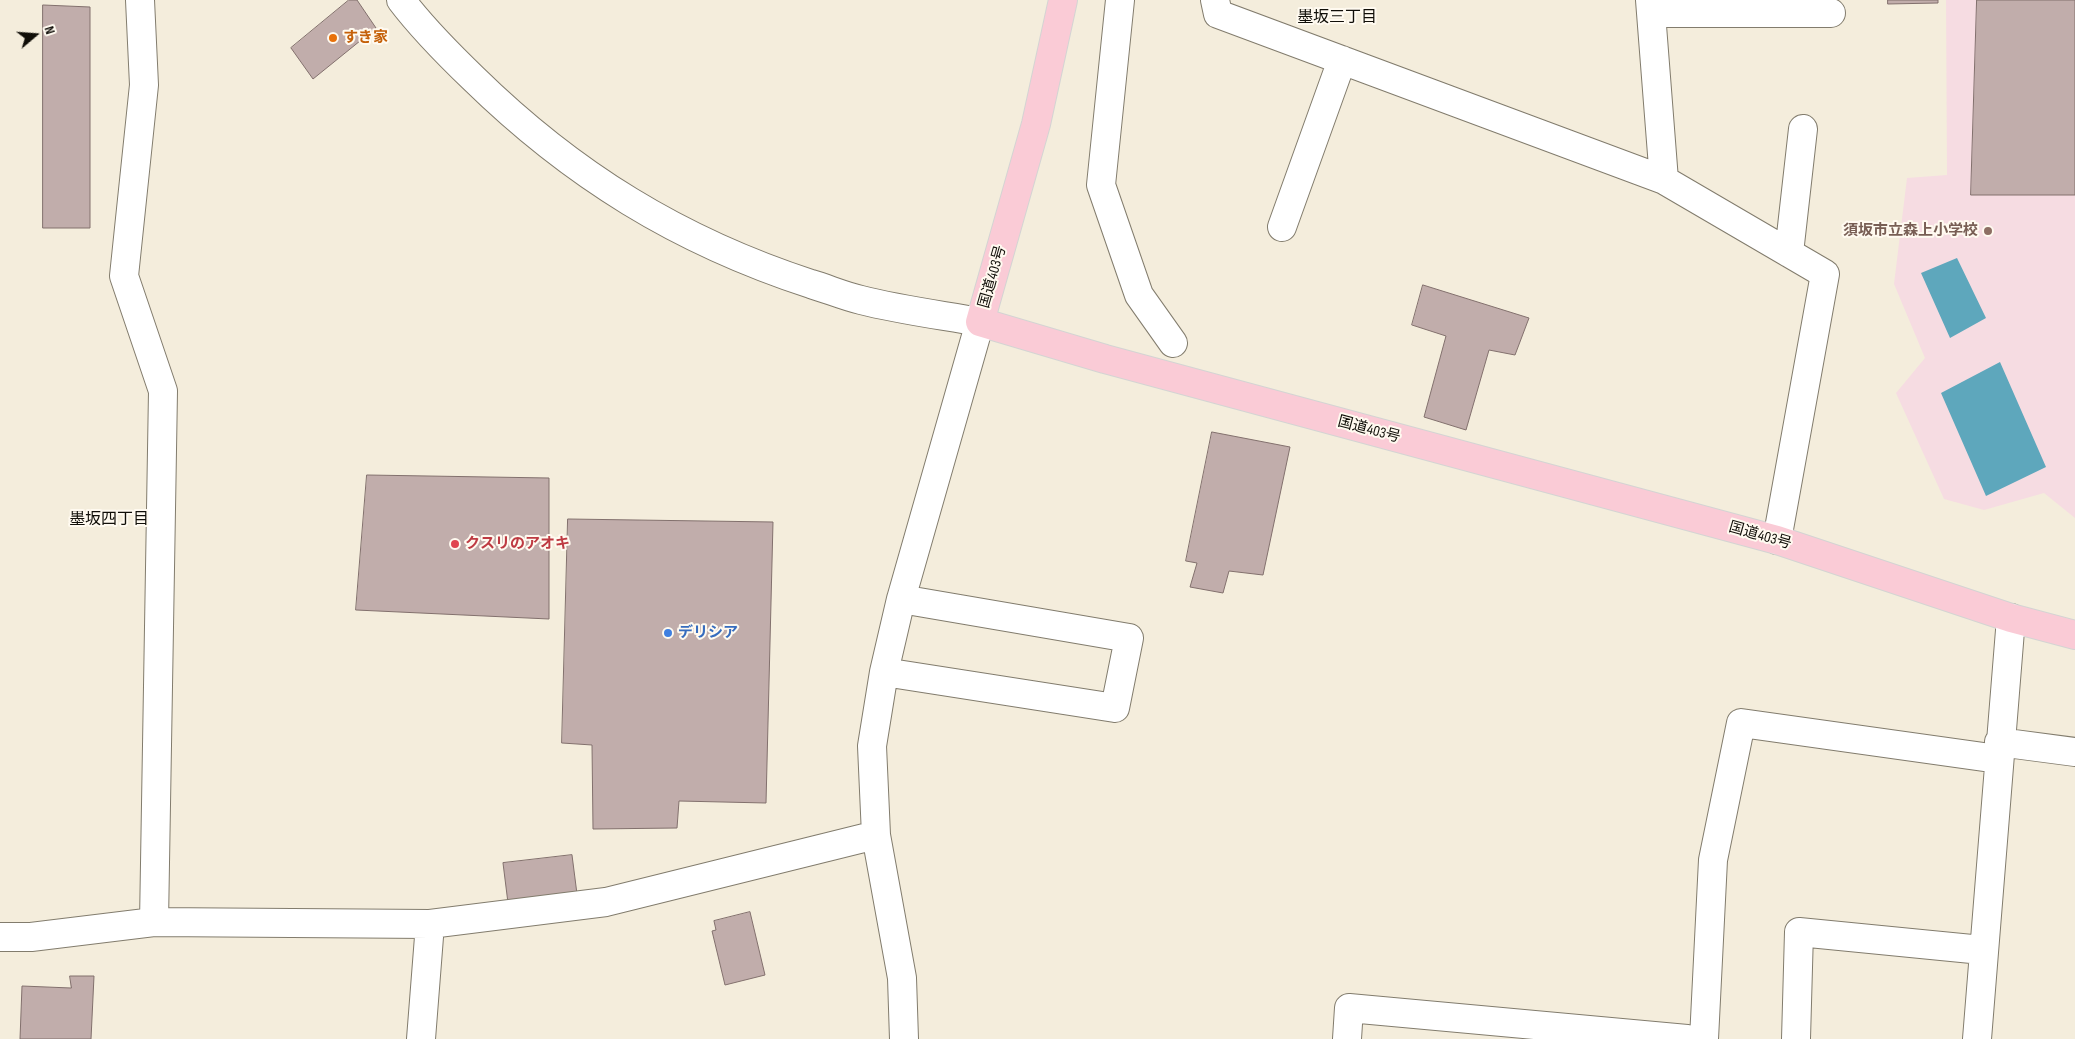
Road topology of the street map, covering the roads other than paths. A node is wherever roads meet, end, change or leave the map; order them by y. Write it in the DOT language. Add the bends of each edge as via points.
graph roads {
  1 [pos="140,0"];
  2 [pos="401,0"];
  3 [pos="1063,0"];
  4 [pos="1120,0"];
  5 [pos="1215,0"];
  6 [pos="1651,6"];
  7 [pos="1831,13"];
  8 [pos="1342,60"];
  9 [pos="1804,129"];
  10 [pos="1664,180"];
  11 [pos="1282,227"];
  12 [pos="1789,253"];
  13 [pos="980,322"];
  14 [pos="1173,343"];
  15 [pos="1777,540"];
  16 [pos="901,599"];
  17 [pos="2010,618"];
  18 [pos="2075,635"];
  19 [pos="884,672"];
  20 [pos="1999,750"];
  21 [pos="2075,752"];
  22 [pos="876,835"];
  23 [pos="154,922"];
  24 [pos="430,924"];
  25 [pos="0,937"];
  26 [pos="1982,950"];
  27 [pos="421,1039"];
  28 [pos="904,1039"];
  29 [pos="1347,1039"];
  30 [pos="1687,1039"];
  31 [pos="1704,1039"];
  32 [pos="1796,1039"];
  33 [pos="1977,1039"];
  1 -- 23 [label="street" via="144,85 124,276 164,391"];
  2 -- 13 [label="street" via="423,29 500,104 577,168 651,215 699,241 782,275 861,300"];
  3 -- 13 [label="highway, 国道403号" via="1036,124"];
  4 -- 14 [label="street" via="1101,185 1139,295"];
  5 -- 8 [label="street" via="1218,14"];
  6 -- 7 [label="street"];
  6 -- 10 [label="street"];
  8 -- 10 [label="street"];
  8 -- 11 [label="street"];
  9 -- 12 [label="street"];
  10 -- 12 [label="street"];
  12 -- 15 [label="street" via="1825,274"];
  13 -- 15 [label="highway, 国道403号" via="1114,362"];
  13 -- 16 [label="street"];
  15 -- 17 [label="highway, 国道403号"];
  16 -- 19 [label="street"];
  16 -- 19 [label="street" via="1129,638 1114,708"];
  17 -- 18 [label="highway, 国道403号"];
  17 -- 20 [label="street"];
  19 -- 22 [label="street" via="872,746"];
  20 -- 21 [label="street"];
  20 -- 26 [label="street"];
  20 -- 31 [label="street" via="1741,723 1713,860"];
  22 -- 24 [label="street" via="606,902"];
  22 -- 28 [label="street" via="902,978"];
  23 -- 24 [label="street"];
  23 -- 25 [label="street" via="31,937"];
  24 -- 27 [label="street"];
  26 -- 32 [label="street" via="1799,932"];
  26 -- 33 [label="street"];
  29 -- 30 [label="street" via="1349,1008"];
}
